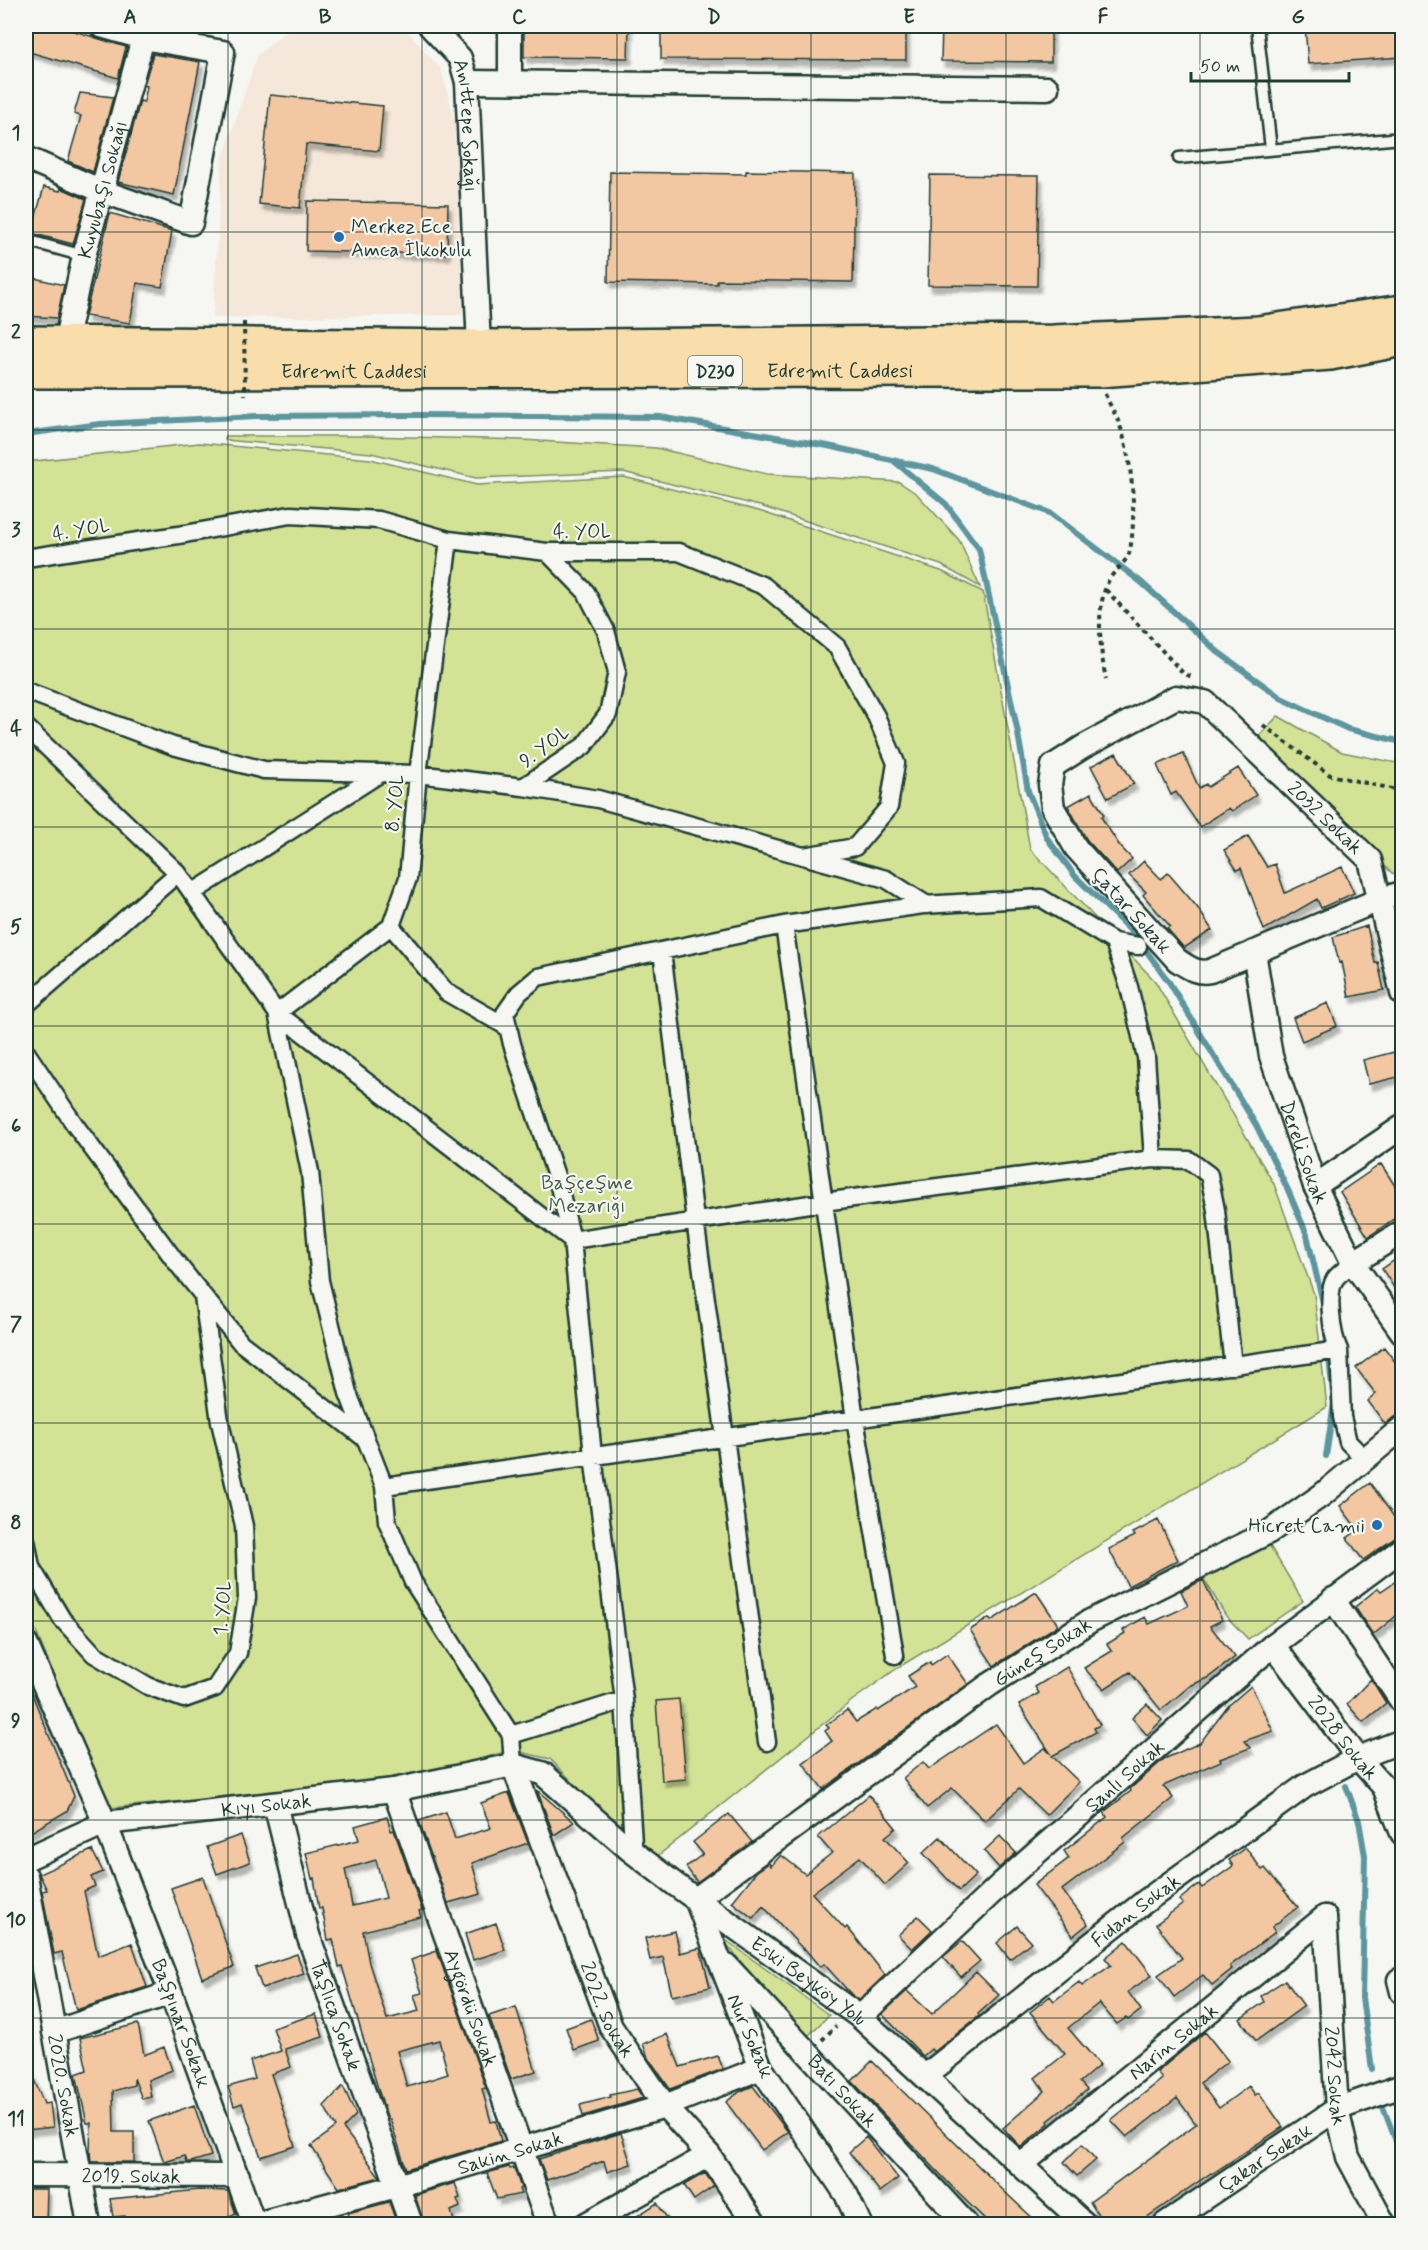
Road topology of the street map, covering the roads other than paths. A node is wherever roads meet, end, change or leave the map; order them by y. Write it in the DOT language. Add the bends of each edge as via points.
graph roads {
  1 [pos="101,26"];
  2 [pos="430,26"];
  3 [pos="510,26"];
  4 [pos="1257,26"];
  5 [pos="143,38"];
  6 [pos="467,82"];
  7 [pos="510,82"];
  8 [pos="1047,88"];
  9 [pos="1402,138"];
  10 [pos="1271,149"];
  11 [pos="26,158"];
  12 [pos="1179,158"];
  13 [pos="102,191"];
  14 [pos="26,240"];
  15 [pos="84,256"];
  16 [pos="1402,312"];
  17 [pos="1402,339"];
  18 [pos="26,343"];
  19 [pos="65,344"];
  20 [pos="479,347"];
  21 [pos="26,371"];
  22 [pos="448,540"];
  23 [pos="547,552"];
  24 [pos="26,558"];
  25 [pos="26,691"];
  26 [pos="1176,697"];
  27 [pos="26,727"];
  28 [pos="381,773"];
  29 [pos="418,774"];
  30 [pos="523,787"];
  31 [pos="804,856"];
  32 [pos="178,873"];
  33 [pos="192,893"];
  34 [pos="1402,893"];
  35 [pos="1381,899"];
  36 [pos="927,905"];
  37 [pos="784,925"];
  38 [pos="391,926"];
  39 [pos="1114,942"];
  40 [pos="1138,946"];
  41 [pos="662,951"];
  42 [pos="1254,952"];
  43 [pos="1402,993"];
  44 [pos="26,1005"];
  45 [pos="277,1013"];
  46 [pos="508,1028"];
  47 [pos="26,1052"];
  48 [pos="1402,1127"];
  49 [pos="1153,1159"];
  50 [pos="1315,1186"];
  51 [pos="823,1202"];
  52 [pos="695,1220"];
  53 [pos="1402,1232"];
  54 [pos="572,1240"];
  55 [pos="1353,1263"];
  56 [pos="203,1296"];
  57 [pos="1402,1332"];
  58 [pos="1332,1352"];
  59 [pos="1233,1366"];
  60 [pos="855,1419"];
  61 [pos="1402,1428"];
  62 [pos="725,1438"];
  63 [pos="366,1439"];
  64 [pos="593,1456"];
  65 [pos="1365,1459"];
  66 [pos="384,1486"];
  67 [pos="26,1540"];
  68 [pos="1402,1549"];
  69 [pos="1333,1599"];
  70 [pos="26,1644"];
  71 [pos="1273,1645"];
  72 [pos="895,1655"];
  73 [pos="624,1700"];
  74 [pos="1402,1702"];
  75 [pos="511,1735"];
  76 [pos="1402,1741"];
  77 [pos="767,1742"];
  78 [pos="1358,1758"];
  79 [pos="513,1766"];
  80 [pos="394,1790"];
  81 [pos="275,1804"];
  82 [pos="105,1823"];
  83 [pos="1402,1833"];
  84 [pos="633,1843"];
  85 [pos="26,1859"];
  86 [pos="26,1876"];
  87 [pos="696,1899"];
  88 [pos="1326,1917"];
  89 [pos="718,1956"];
  90 [pos="171,1993"];
  91 [pos="860,2017"];
  92 [pos="54,2032"];
  93 [pos="761,2068"];
  94 [pos="925,2076"];
  95 [pos="1402,2086"];
  96 [pos="665,2106"];
  97 [pos="1337,2109"];
  98 [pos="522,2149"];
  99 [pos="709,2155"];
  100 [pos="1021,2165"];
  101 [pos="26,2175"];
  102 [pos="80,2175"];
  103 [pos="238,2176"];
  104 [pos="397,2186"];
  105 [pos="90,2224"];
  106 [pos="255,2224"];
  107 [pos="411,2224"];
  108 [pos="548,2224"];
  109 [pos="586,2224"];
  110 [pos="755,2224"];
  111 [pos="860,2224"];
  112 [pos="966,2224"];
  113 [pos="1085,2224"];
  114 [pos="1165,2224"];
  115 [pos="1384,2224"];
  1 -- 5 [label="street"];
  2 -- 6 [label="street, Anıttepe Sokağı" via="460,58"];
  3 -- 7 [label="street"];
  4 -- 10 [label="lane"];
  5 -- 13 [label="street, Kuyubaşı Sokağı"];
  5 -- 13 [label="street" via="223,51 191,223"];
  6 -- 7 [label="street"];
  6 -- 20 [label="street, Anıttepe Sokağı"];
  7 -- 8 [label="street"];
  9 -- 10 [label="lane"];
  10 -- 12 [label="lane"];
  11 -- 13 [label="street"];
  13 -- 15 [label="street, Kuyubaşı Sokağı"];
  14 -- 15 [label="lane"];
  15 -- 19 [label="street, Kuyubaşı Sokağı"];
  16 -- 20 [label="highway, Edremit Caddesi / D230" via="1258,333 1053,342"];
  17 -- 21 [label="highway, Edremit Caddesi / D230" via="1330,353 1099,370"];
  18 -- 19 [label="highway, Edremit Caddesi / D230"];
  19 -- 20 [label="highway, Edremit Caddesi / D230"];
  22 -- 23 [label="street, 4. YOL"];
  22 -- 24 [label="street, 4. YOL" via="379,520 290,515"];
  22 -- 29 [label="street, 8. YOL"];
  23 -- 30 [label="street, 9. YOL" via="586,592 606,631 617,672 608,714 584,746"];
  23 -- 31 [label="street, 4. YOL" via="679,552 764,586 837,647 876,716 896,763 889,807 855,847"];
  25 -- 28 [label="street" via="173,746 264,770"];
  26 -- 35 [label="street, 2032 Sokak" via="1205,702 1370,860"];
  26 -- 42 [label="street, Çatar Sokak" via="1053,766 1053,808 1076,848 1177,960 1202,973"];
  27 -- 32 [label="street"];
  28 -- 29 [label="street"];
  28 -- 33 [label="street"];
  29 -- 30 [label="street"];
  29 -- 38 [label="street, 8. YOL" via="408,878"];
  30 -- 31 [label="street" via="598,799"];
  31 -- 36 [label="street" via="886,879"];
  32 -- 33 [label="street"];
  32 -- 44 [label="street"];
  33 -- 45 [label="street"];
  34 -- 35 [label="street, Çatar Sokak"];
  35 -- 42 [label="street, Çatar Sokak"];
  35 -- 43 [label="street, 2032 Sokak"];
  36 -- 37 [label="street"];
  36 -- 39 [label="street" via="1041,898"];
  37 -- 41 [label="street"];
  37 -- 51 [label="street"];
  38 -- 45 [label="street"];
  38 -- 46 [label="street" via="446,992"];
  39 -- 40 [label="street"];
  39 -- 49 [label="street" via="1146,1058"];
  41 -- 46 [label="street" via="538,977 519,993 505,1013"];
  41 -- 52 [label="street"];
  42 -- 50 [label="street, Dereli Sokak" via="1271,1056"];
  45 -- 54 [label="street"];
  45 -- 63 [label="street" via="310,1172 320,1281 348,1393"];
  46 -- 54 [label="street" via="558,1182"];
  47 -- 56 [label="street" via="75,1125"];
  48 -- 50 [label="street"];
  49 -- 51 [label="street"];
  49 -- 59 [label="street" via="1189,1160 1209,1175"];
  50 -- 55 [label="street, Dereli Sokak"];
  51 -- 52 [label="street"];
  51 -- 60 [label="street"];
  52 -- 54 [label="street"];
  52 -- 62 [label="street"];
  53 -- 55 [label="street"];
  54 -- 64 [label="street"];
  55 -- 57 [label="street, Dereli Sokak"];
  55 -- 58 [label="street" via="1334,1280 1330,1295 1335,1341"];
  56 -- 63 [label="street" via="241,1343"];
  56 -- 67 [label="street, 1. YOL" via="220,1422 244,1526 247,1598 238,1653 215,1688 184,1699 148,1686 94,1654 62,1619 32,1567"];
  58 -- 59 [label="street"];
  58 -- 65 [label="street" via="1348,1442"];
  59 -- 60 [label="street"];
  60 -- 62 [label="street"];
  60 -- 72 [label="street"];
  61 -- 65 [label="street, Güneş Sokak"];
  62 -- 64 [label="street"];
  62 -- 77 [label="street"];
  63 -- 66 [label="street"];
  64 -- 66 [label="street"];
  64 -- 73 [label="street"];
  65 -- 87 [label="street, Güneş Sokak" via="1269,1532 1090,1621 989,1685"];
  66 -- 75 [label="street" via="387,1521 413,1582"];
  68 -- 69 [label="street, Şanlı Sokak"];
  69 -- 71 [label="street, Şanlı Sokak"];
  69 -- 74 [label="street"];
  70 -- 82 [label="street, Başpınar Sokak"];
  71 -- 78 [label="street, 2028 Sokak"];
  71 -- 91 [label="street, Şanlı Sokak" via="1000,1885"];
  73 -- 75 [label="street"];
  73 -- 84 [label="street"];
  75 -- 79 [label="street"];
  76 -- 78 [label="street, Fidan Sokak"];
  78 -- 83 [label="street, 2028 Sokak" via="1384,1787"];
  78 -- 94 [label="street, Fidan Sokak" via="1305,1786 1143,1903"];
  79 -- 80 [label="street, Kıyı Sokak"];
  79 -- 87 [label="street, Eski Beyköy Yolu" via="542,1773 630,1849"];
  79 -- 96 [label="street, 2022. Sokak" via="611,2027"];
  80 -- 81 [label="street, Kıyı Sokak"];
  80 -- 98 [label="street, Aygördü Sokak"];
  81 -- 82 [label="street, Kıyı Sokak"];
  81 -- 104 [label="street, Taşlıca Sokak" via="308,1935"];
  82 -- 85 [label="street, Kıyı Sokak"];
  82 -- 90 [label="street, Başpınar Sokak"];
  86 -- 92 [label="street, 2020. Sokak"];
  87 -- 89 [label="street, Nur Sokak"];
  87 -- 91 [label="street, Eski Beyköy Yolu"];
  88 -- 97 [label="street, 2042 Sokak"];
  88 -- 100 [label="street, Narin Sokak"];
  89 -- 93 [label="street, Nur Sokak"];
  89 -- 112 [label="street, Batı Sokak"];
  90 -- 92 [label="street"];
  90 -- 103 [label="street, Başpınar Sokak"];
  91 -- 94 [label="street, Eski Beyköy Yolu"];
  92 -- 102 [label="street, 2020. Sokak"];
  93 -- 96 [label="street, Sakin Sokak"];
  93 -- 111 [label="street, Nur Sokak" via="846,2194"];
  94 -- 100 [label="street, Eski Beyköy Yolu"];
  95 -- 97 [label="street, Çakar Sokak"];
  96 -- 98 [label="street, Sakin Sokak"];
  96 -- 99 [label="street, 2022. Sokak"];
  97 -- 114 [label="street, Çakar Sokak"];
  97 -- 115 [label="street, 2042 Sokak" via="1348,2157"];
  98 -- 104 [label="street, Sakin Sokak"];
  98 -- 108 [label="street, Aygördü Sokak"];
  99 -- 109 [label="street"];
  99 -- 110 [label="street, 2022. Sokak"];
  100 -- 113 [label="street, Eski Beyköy Yolu"];
  101 -- 102 [label="street, 2019. Sokak"];
  102 -- 103 [label="street, 2019. Sokak"];
  102 -- 105 [label="street, 2020. Sokak"];
  103 -- 106 [label="street, Başpınar Sokak"];
  104 -- 106 [label="street, Sakin Sokak"];
  104 -- 107 [label="street, Taşlıca Sokak"];
}
